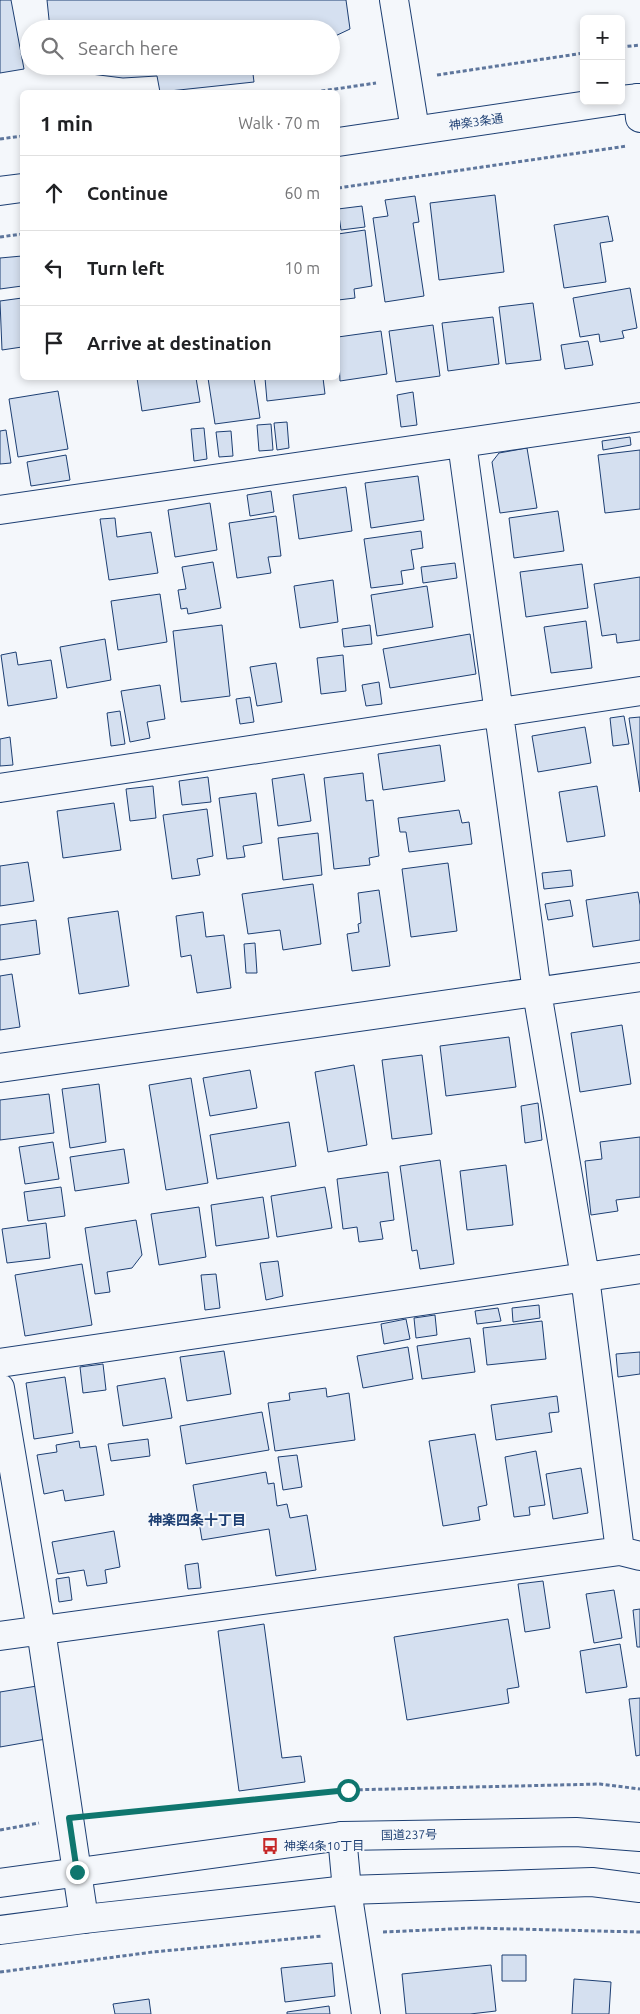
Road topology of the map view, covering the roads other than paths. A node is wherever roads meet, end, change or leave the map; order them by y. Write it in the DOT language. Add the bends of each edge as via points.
graph roads {
  1 [pos="394,0"];
  2 [pos="631,103"];
  3 [pos="415,130"];
  4 [pos="340,142"];
  5 [pos="20,188"];
  6 [pos="0,191"];
  7 [pos="640,417"];
  8 [pos="462,443"];
  9 [pos="0,510"];
  10 [pos="640,691"];
  11 [pos="497,711"];
  12 [pos="0,788"];
  13 [pos="640,977"];
  14 [pos="537,992"];
  15 [pos="0,1068"];
  16 [pos="640,1269"];
  17 [pos="585,1277"];
  18 [pos="0,1363"];
  19 [pos="0,1388"];
  20 [pos="630,1554"];
  21 [pos="41,1630"];
  22 [pos="0,1636"];
  23 [pos="342,1836"];
  24 [pos="640,1837"];
  25 [pos="77,1872"];
  26 [pos="0,1883"];
  27 [pos="640,1888"];
  28 [pos="347,1890"];
  29 [pos="84,1919"];
  30 [pos="0,1930"];
  31 [pos="366,2014"];
  1 -- 3 [label="main road"];
  2 -- 3 [label="main road, 神楽3条通"];
  3 -- 4 [label="main road, 神楽3条通"];
  5 -- 6 [label="main road"];
  7 -- 8 [label="main road"];
  8 -- 9 [label="main road"];
  8 -- 11 [label="main road"];
  10 -- 11 [label="main road"];
  11 -- 12 [label="main road"];
  11 -- 14 [label="main road"];
  13 -- 14 [label="main road"];
  14 -- 15 [label="main road"];
  14 -- 17 [label="main road"];
  16 -- 17 [label="main road"];
  17 -- 18 [label="main road"];
  17 -- 20 [label="main road"];
  19 -- 21 [label="main road"];
  20 -- 21 [label="main road"];
  21 -- 22 [label="main road"];
  21 -- 25 [label="main road"];
  23 -- 24 [label="main road, 国道237号" via="576,1832"];
  23 -- 25 [label="main road, 国道237号"];
  23 -- 28 [label="main road"];
  25 -- 26 [label="main road, 国道237号"];
  25 -- 29 [label="main road"];
  27 -- 28 [label="main road" via="592,1882"];
  28 -- 29 [label="main road"];
  28 -- 31 [label="main road"];
  29 -- 30 [label="main road"];
}
